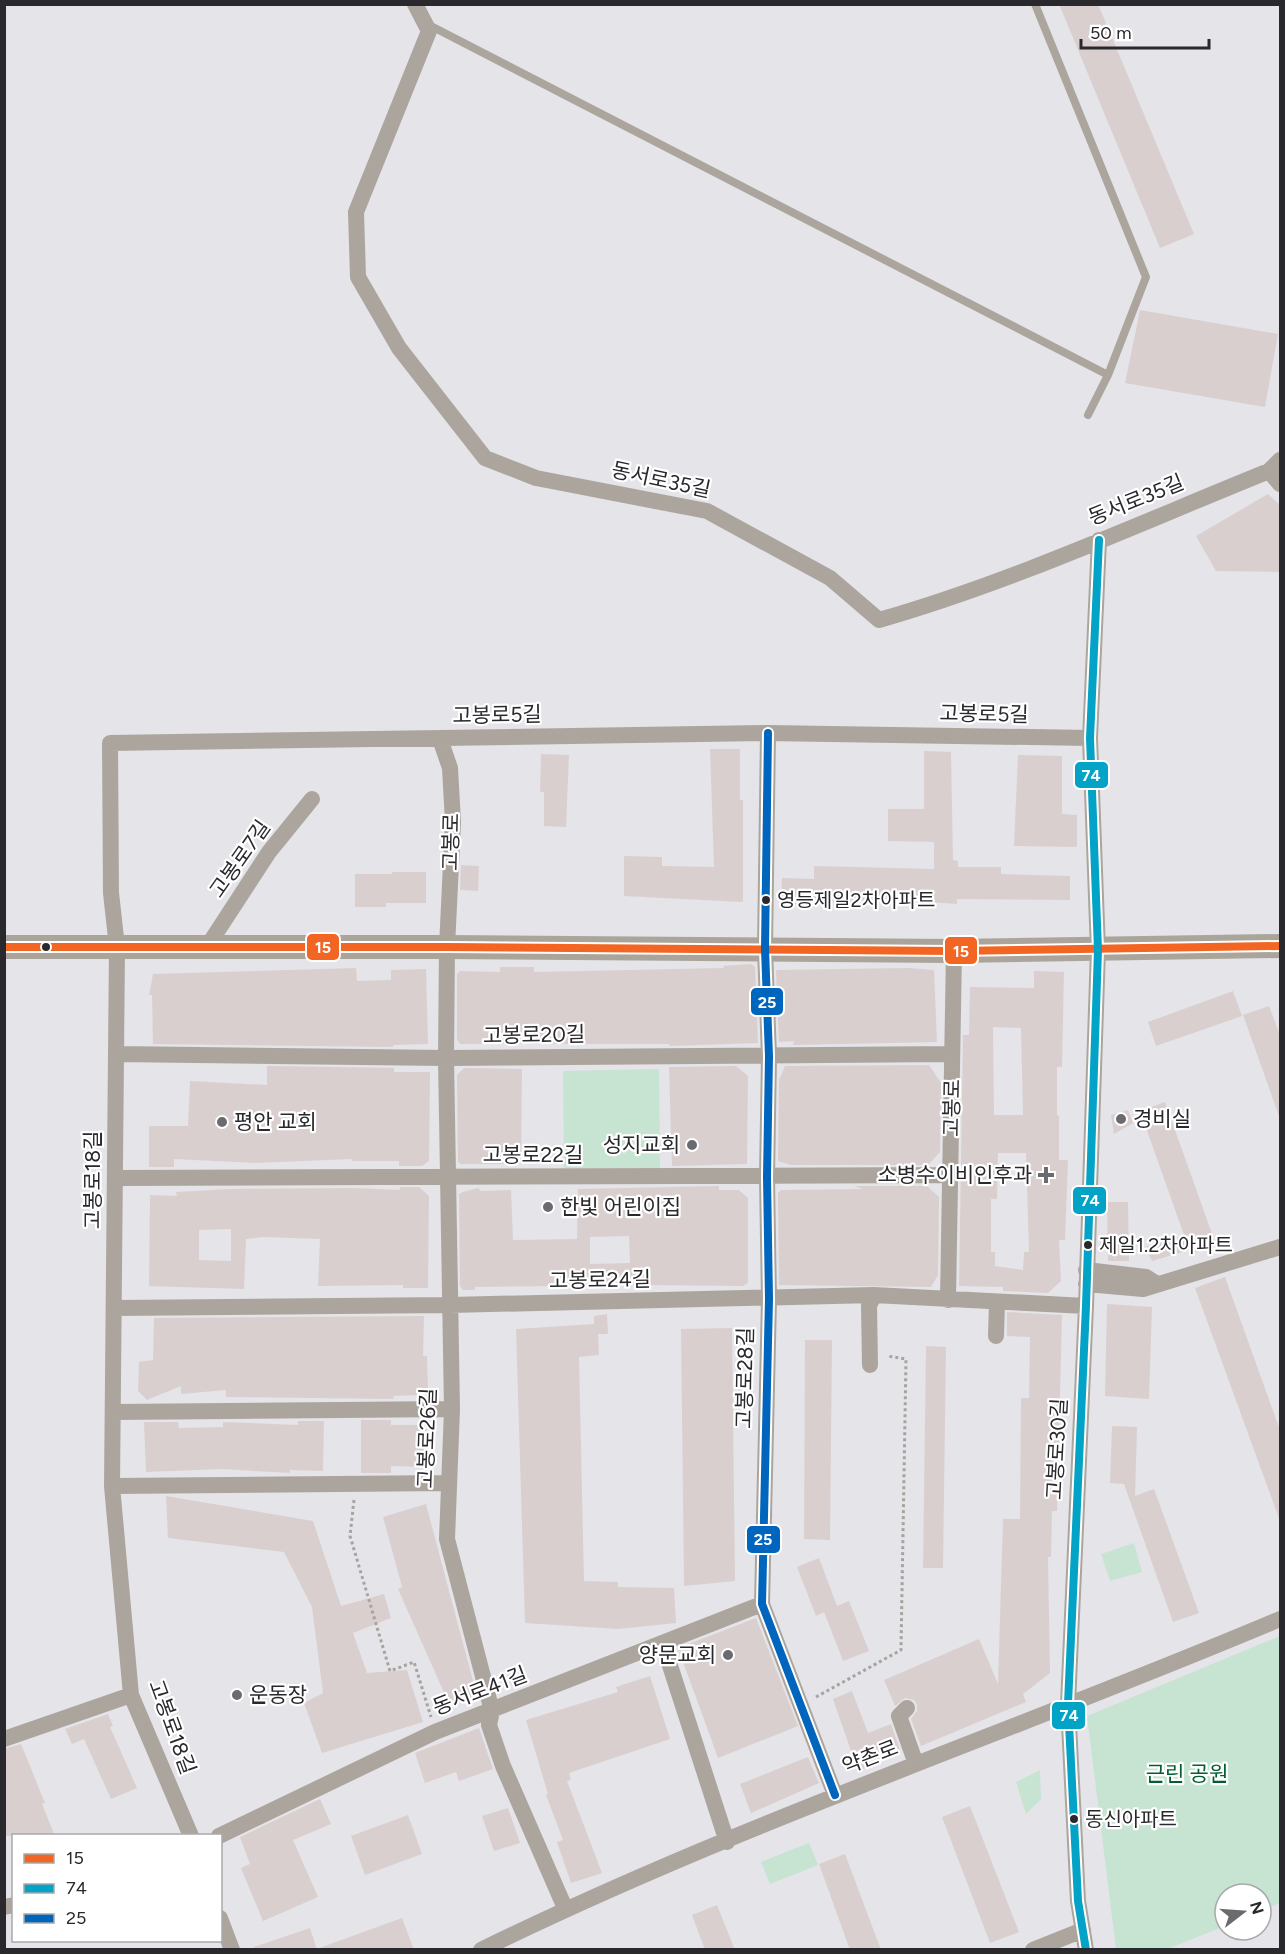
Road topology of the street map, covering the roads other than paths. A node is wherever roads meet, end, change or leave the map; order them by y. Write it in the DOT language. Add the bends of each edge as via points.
graph roads {
  1 [pos="415,4"];
  2 [pos="1035,4"];
  3 [pos="428,25"];
  4 [pos="1108,375"];
  5 [pos="1088,415"];
  6 [pos="1275,466"];
  7 [pos="1281,484"];
  8 [pos="1099,540"];
  9 [pos="768,733"];
  10 [pos="1090,738"];
  11 [pos="440,739"];
  12 [pos="312,800"];
  13 [pos="1281,946"];
  14 [pos="4,947"];
  15 [pos="117,947"];
  16 [pos="207,947"];
  17 [pos="447,947"];
  18 [pos="765,949"];
  19 [pos="1098,950"];
  20 [pos="954,951"];
  21 [pos="116,1054"];
  22 [pos="952,1054"];
  23 [pos="769,1056"];
  24 [pos="446,1058"];
  25 [pos="951,1175"];
  26 [pos="449,1177"];
  27 [pos="766,1177"];
  28 [pos="116,1178"];
  29 [pos="1281,1247"];
  30 [pos="1086,1277"];
  31 [pos="874,1295"];
  32 [pos="769,1299"];
  33 [pos="948,1300"];
  34 [pos="997,1303"];
  35 [pos="450,1305"];
  36 [pos="1086,1306"];
  37 [pos="115,1308"];
  38 [pos="996,1336"];
  39 [pos="870,1359"];
  40 [pos="452,1409"];
  41 [pos="114,1412"];
  42 [pos="448,1483"];
  43 [pos="112,1486"];
  44 [pos="762,1605"];
  45 [pos="1281,1619"];
  46 [pos="663,1644"];
  47 [pos="131,1695"];
  48 [pos="1068,1704"];
  49 [pos="907,1708"];
  50 [pos="492,1711"];
  51 [pos="4,1739"];
  52 [pos="916,1764"];
  53 [pos="835,1795"];
  54 [pos="189,1834"];
  55 [pos="222,1835"];
  56 [pos="727,1842"];
  57 [pos="565,1908"];
  58 [pos="222,1923"];
  59 [pos="1083,1930"];
  60 [pos="232,1950"];
  61 [pos="481,1950"];
  62 [pos="1033,1950"];
  63 [pos="1086,1950"];
  1 -- 3 [label="street"];
  2 -- 4 [label="lane" via="1146,277"];
  3 -- 4 [label="lane"];
  3 -- 8 [label="street, 동서로35길" via="416,66 356,212 358,277 399,348 485,458 536,478 707,511 830,578 879,620 934,604"];
  4 -- 5 [label="lane"];
  6 -- 7 [label="street"];
  6 -- 8 [label="street, 동서로35길"];
  8 -- 10 [label="street"];
  9 -- 10 [label="street, 고봉로5길"];
  9 -- 11 [label="street, 고봉로5길"];
  9 -- 18 [label="street"];
  10 -- 19 [label="street"];
  11 -- 15 [label="street, 고봉로5길" via="110,743 111,893"];
  11 -- 17 [label="street, 고봉로" via="450,768 453,822"];
  12 -- 16 [label="street, 고봉로7길" via="270,852"];
  13 -- 19 [label="street"];
  14 -- 15 [label="street"];
  15 -- 16 [label="street"];
  15 -- 21 [label="street, 고봉로18길"];
  16 -- 17 [label="street"];
  17 -- 18 [label="street"];
  17 -- 24 [label="street, 고봉로26길"];
  18 -- 20 [label="street"];
  18 -- 23 [label="street, 고봉로28길"];
  19 -- 20 [label="street"];
  19 -- 30 [label="street, 고봉로30길"];
  20 -- 22 [label="street, 고봉로"];
  21 -- 24 [label="street, 고봉로20길"];
  21 -- 28 [label="street, 고봉로18길"];
  22 -- 23 [label="street, 고봉로20길"];
  22 -- 25 [label="street, 고봉로"];
  23 -- 24 [label="street, 고봉로20길"];
  23 -- 27 [label="street, 고봉로28길"];
  24 -- 26 [label="street, 고봉로26길"];
  25 -- 27 [label="street, 고봉로22길"];
  25 -- 33 [label="street, 고봉로"];
  26 -- 27 [label="street, 고봉로22길"];
  26 -- 28 [label="street, 고봉로22길"];
  26 -- 35 [label="street, 고봉로26길"];
  27 -- 32 [label="street, 고봉로28길"];
  28 -- 37 [label="street, 고봉로18길"];
  29 -- 30 [label="street" via="1157,1284 1146,1276"];
  30 -- 36 [label="street, 고봉로30길"];
  31 -- 32 [label="street, 고봉로24길"];
  31 -- 33 [label="street, 고봉로24길"];
  31 -- 39 [label="street" via="869,1306"];
  32 -- 35 [label="street, 고봉로24길"];
  32 -- 44 [label="street, 고봉로28길"];
  33 -- 34 [label="street, 고봉로24길"];
  34 -- 36 [label="street, 고봉로24길"];
  34 -- 38 [label="street"];
  35 -- 37 [label="street, 고봉로24길"];
  35 -- 40 [label="street, 고봉로26길"];
  36 -- 48 [label="street, 고봉로30길"];
  37 -- 41 [label="street, 고봉로18길"];
  40 -- 41 [label="street"];
  40 -- 42 [label="street, 고봉로26길"];
  41 -- 43 [label="street, 고봉로18길"];
  42 -- 43 [label="street"];
  42 -- 50 [label="street, 고봉로26길" via="447,1539"];
  43 -- 47 [label="street, 고봉로18길"];
  44 -- 46 [label="street, 동서로41길"];
  44 -- 53 [label="street, 고봉로28길"];
  45 -- 48 [label="street, 약촌로"];
  46 -- 50 [label="street, 동서로41길"];
  46 -- 56 [label="street"];
  47 -- 51 [label="street"];
  47 -- 54 [label="street, 고봉로18길"];
  48 -- 52 [label="street, 약촌로"];
  48 -- 59 [label="street, 고봉로30길" via="1078,1900"];
  49 -- 52 [label="street" via="899,1716"];
  50 -- 55 [label="street, 동서로41길" via="435,1732"];
  50 -- 57 [label="street, 고봉로26길" via="489,1725 503,1766"];
  52 -- 53 [label="street, 약촌로"];
  53 -- 56 [label="street, 약촌로"];
  56 -- 57 [label="street, 약촌로"];
  57 -- 61 [label="street, 약촌로"];
  58 -- 60 [label="street"];
  59 -- 62 [label="street"];
  59 -- 63 [label="street, 고봉로30길"];
}
